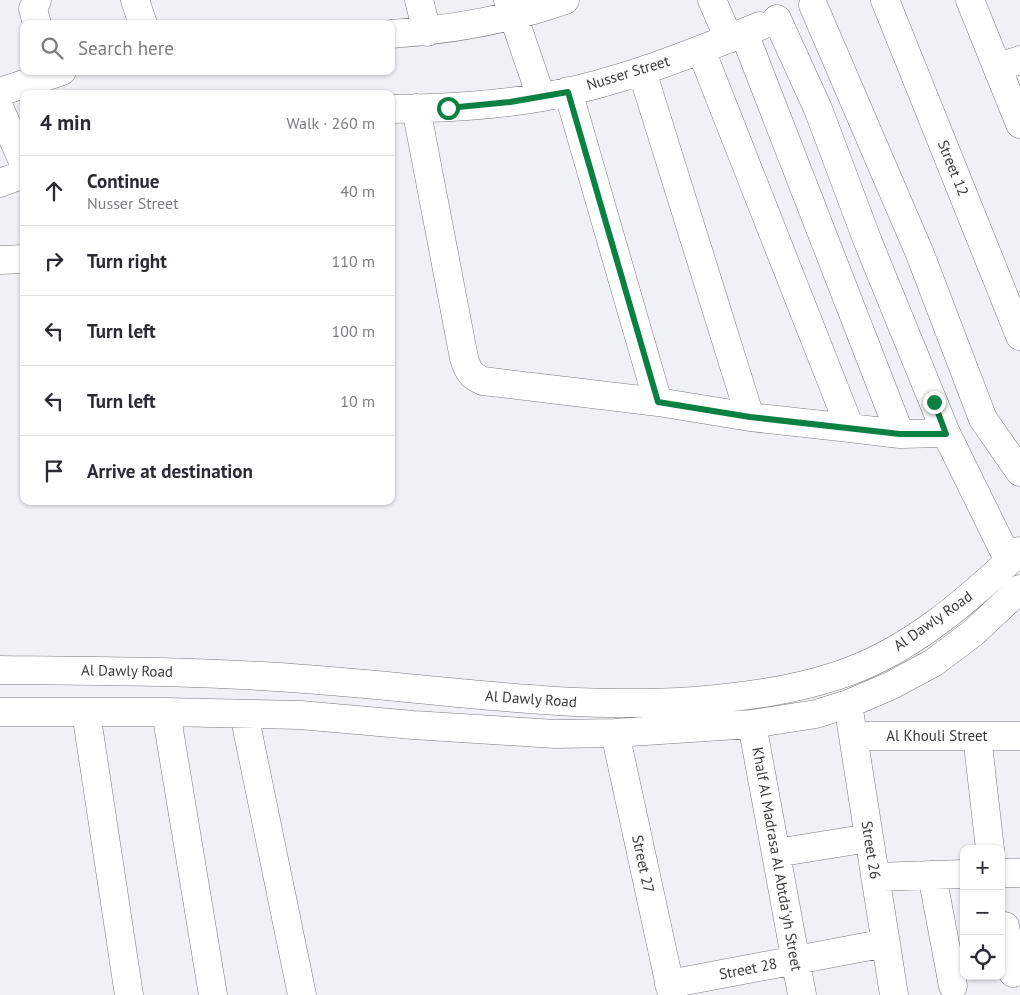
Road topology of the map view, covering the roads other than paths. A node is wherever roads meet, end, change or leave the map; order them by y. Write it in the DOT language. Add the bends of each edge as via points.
graph roads {
  1 [pos="37,0"];
  2 [pos="135,0"];
  3 [pos="419,0"];
  4 [pos="563,0"];
  5 [pos="712,0"];
  6 [pos="885,0"];
  7 [pos="970,0"];
  8 [pos="819,2"];
  9 [pos="511,8"];
  10 [pos="778,19"];
  11 [pos="36,20"];
  12 [pos="142,20"];
  13 [pos="428,32"];
  14 [pos="395,34"];
  15 [pos="736,36"];
  16 [pos="701,50"];
  17 [pos="1009,63"];
  18 [pos="642,71"];
  19 [pos="48,75"];
  20 [pos="0,92"];
  21 [pos="568,92"];
  22 [pos="541,97"];
  23 [pos="0,109"];
  24 [pos="404,109"];
  25 [pos="1020,123"];
  26 [pos="20,155"];
  27 [pos="20,176"];
  28 [pos="0,183"];
  29 [pos="20,259"];
  30 [pos="0,260"];
  31 [pos="1020,336"];
  32 [pos="658,402"];
  33 [pos="750,417"];
  34 [pos="850,428"];
  35 [pos="900,434"];
  36 [pos="946,434"];
  37 [pos="1020,472"];
  38 [pos="1015,556"];
  39 [pos="1016,600"];
  40 [pos="0,670"];
  41 [pos="848,704"];
  42 [pos="0,712"];
  43 [pos="86,712"];
  44 [pos="166,712"];
  45 [pos="244,714"];
  46 [pos="752,724"];
  47 [pos="615,733"];
  48 [pos="853,736"];
  49 [pos="977,736"];
  50 [pos="1015,744"];
  51 [pos="869,838"];
  52 [pos="990,845"];
  53 [pos="776,853"];
  54 [pos="1005,873"];
  55 [pos="1020,873"];
  56 [pos="960,874"];
  57 [pos="932,875"];
  58 [pos="875,877"];
  59 [pos="1009,926"];
  60 [pos="953,933"];
  61 [pos="886,943"];
  62 [pos="796,960"];
  63 [pos="1013,973"];
  64 [pos="953,986"];
  65 [pos="671,989"];
  66 [pos="129,995"];
  67 [pos="213,995"];
  68 [pos="302,995"];
  69 [pos="802,995"];
  70 [pos="894,995"];
  1 -- 11 [label="street" via="33,9"];
  2 -- 12 [label="street"];
  3 -- 13 [label="street"];
  4 -- 9 [label="street"];
  5 -- 15 [label="street"];
  6 -- 31 [label="street, Street 12"];
  7 -- 17 [label="street"];
  8 -- 10 [label="street, Nusser Street"];
  8 -- 37 [label="street" via="978,407 987,427"];
  9 -- 13 [label="street" via="465,26"];
  9 -- 22 [label="street"];
  10 -- 15 [label="street, Nusser Street"];
  10 -- 36 [label="street" via="818,109"];
  13 -- 14 [label="street"];
  15 -- 16 [label="street, Nusser Street"];
  15 -- 35 [label="street"];
  16 -- 18 [label="street, Nusser Street"];
  16 -- 34 [label="street"];
  17 -- 25 [label="street"];
  18 -- 21 [label="street, Nusser Street"];
  18 -- 33 [label="street"];
  19 -- 20 [label="street"];
  21 -- 22 [label="street, Nusser Street"];
  21 -- 32 [label="street"];
  22 -- 24 [label="street, Nusser Street" via="479,105"];
  23 -- 26 [label="street"];
  24 -- 32 [label="street" via="464,358 474,378"];
  27 -- 28 [label="street"];
  29 -- 30 [label="street"];
  32 -- 33 [label="street"];
  33 -- 34 [label="street"];
  34 -- 35 [label="street"];
  35 -- 36 [label="street"];
  36 -- 38 [label="street"];
  38 -- 40 [label="street, Al Dawly Road" via="947,616 876,660 838,676 797,687 716,699 650,704 582,703 232,674"];
  39 -- 41 [label="street, Al Dawly Road" via="933,663"];
  41 -- 46 [label="street, Al Dawly Road" via="816,714"];
  41 -- 48 [label="street, Street 26"];
  42 -- 43 [label="street, Al Dawly Road"];
  43 -- 44 [label="street, Al Dawly Road"];
  43 -- 66 [label="street"];
  44 -- 45 [label="street, Al Dawly Road"];
  44 -- 67 [label="street"];
  45 -- 47 [label="street, Al Dawly Road" via="300,715 556,734"];
  45 -- 68 [label="street"];
  46 -- 47 [label="street, Al Dawly Road"];
  46 -- 53 [label="street, Khalf Al Madrasa Al Abtda'yh Street"];
  47 -- 65 [label="street, Street 27"];
  48 -- 49 [label="street, Al Khouli Street"];
  48 -- 51 [label="street, Street 26"];
  49 -- 50 [label="street, Al Khouli Street"];
  49 -- 52 [label="street"];
  51 -- 53 [label="street"];
  51 -- 58 [label="street, Street 26"];
  53 -- 62 [label="street, Khalf Al Madrasa Al Abtda'yh Street"];
  54 -- 55 [label="street"];
  56 -- 57 [label="street"];
  57 -- 58 [label="street"];
  57 -- 60 [label="street"];
  58 -- 61 [label="street, Street 26"];
  59 -- 63 [label="street"];
  60 -- 64 [label="street"];
  61 -- 62 [label="street, Street 28"];
  61 -- 70 [label="street, Street 26"];
  62 -- 65 [label="street, Street 28"];
  62 -- 69 [label="street, Khalf Al Madrasa Al Abtda'yh Street"];
}
